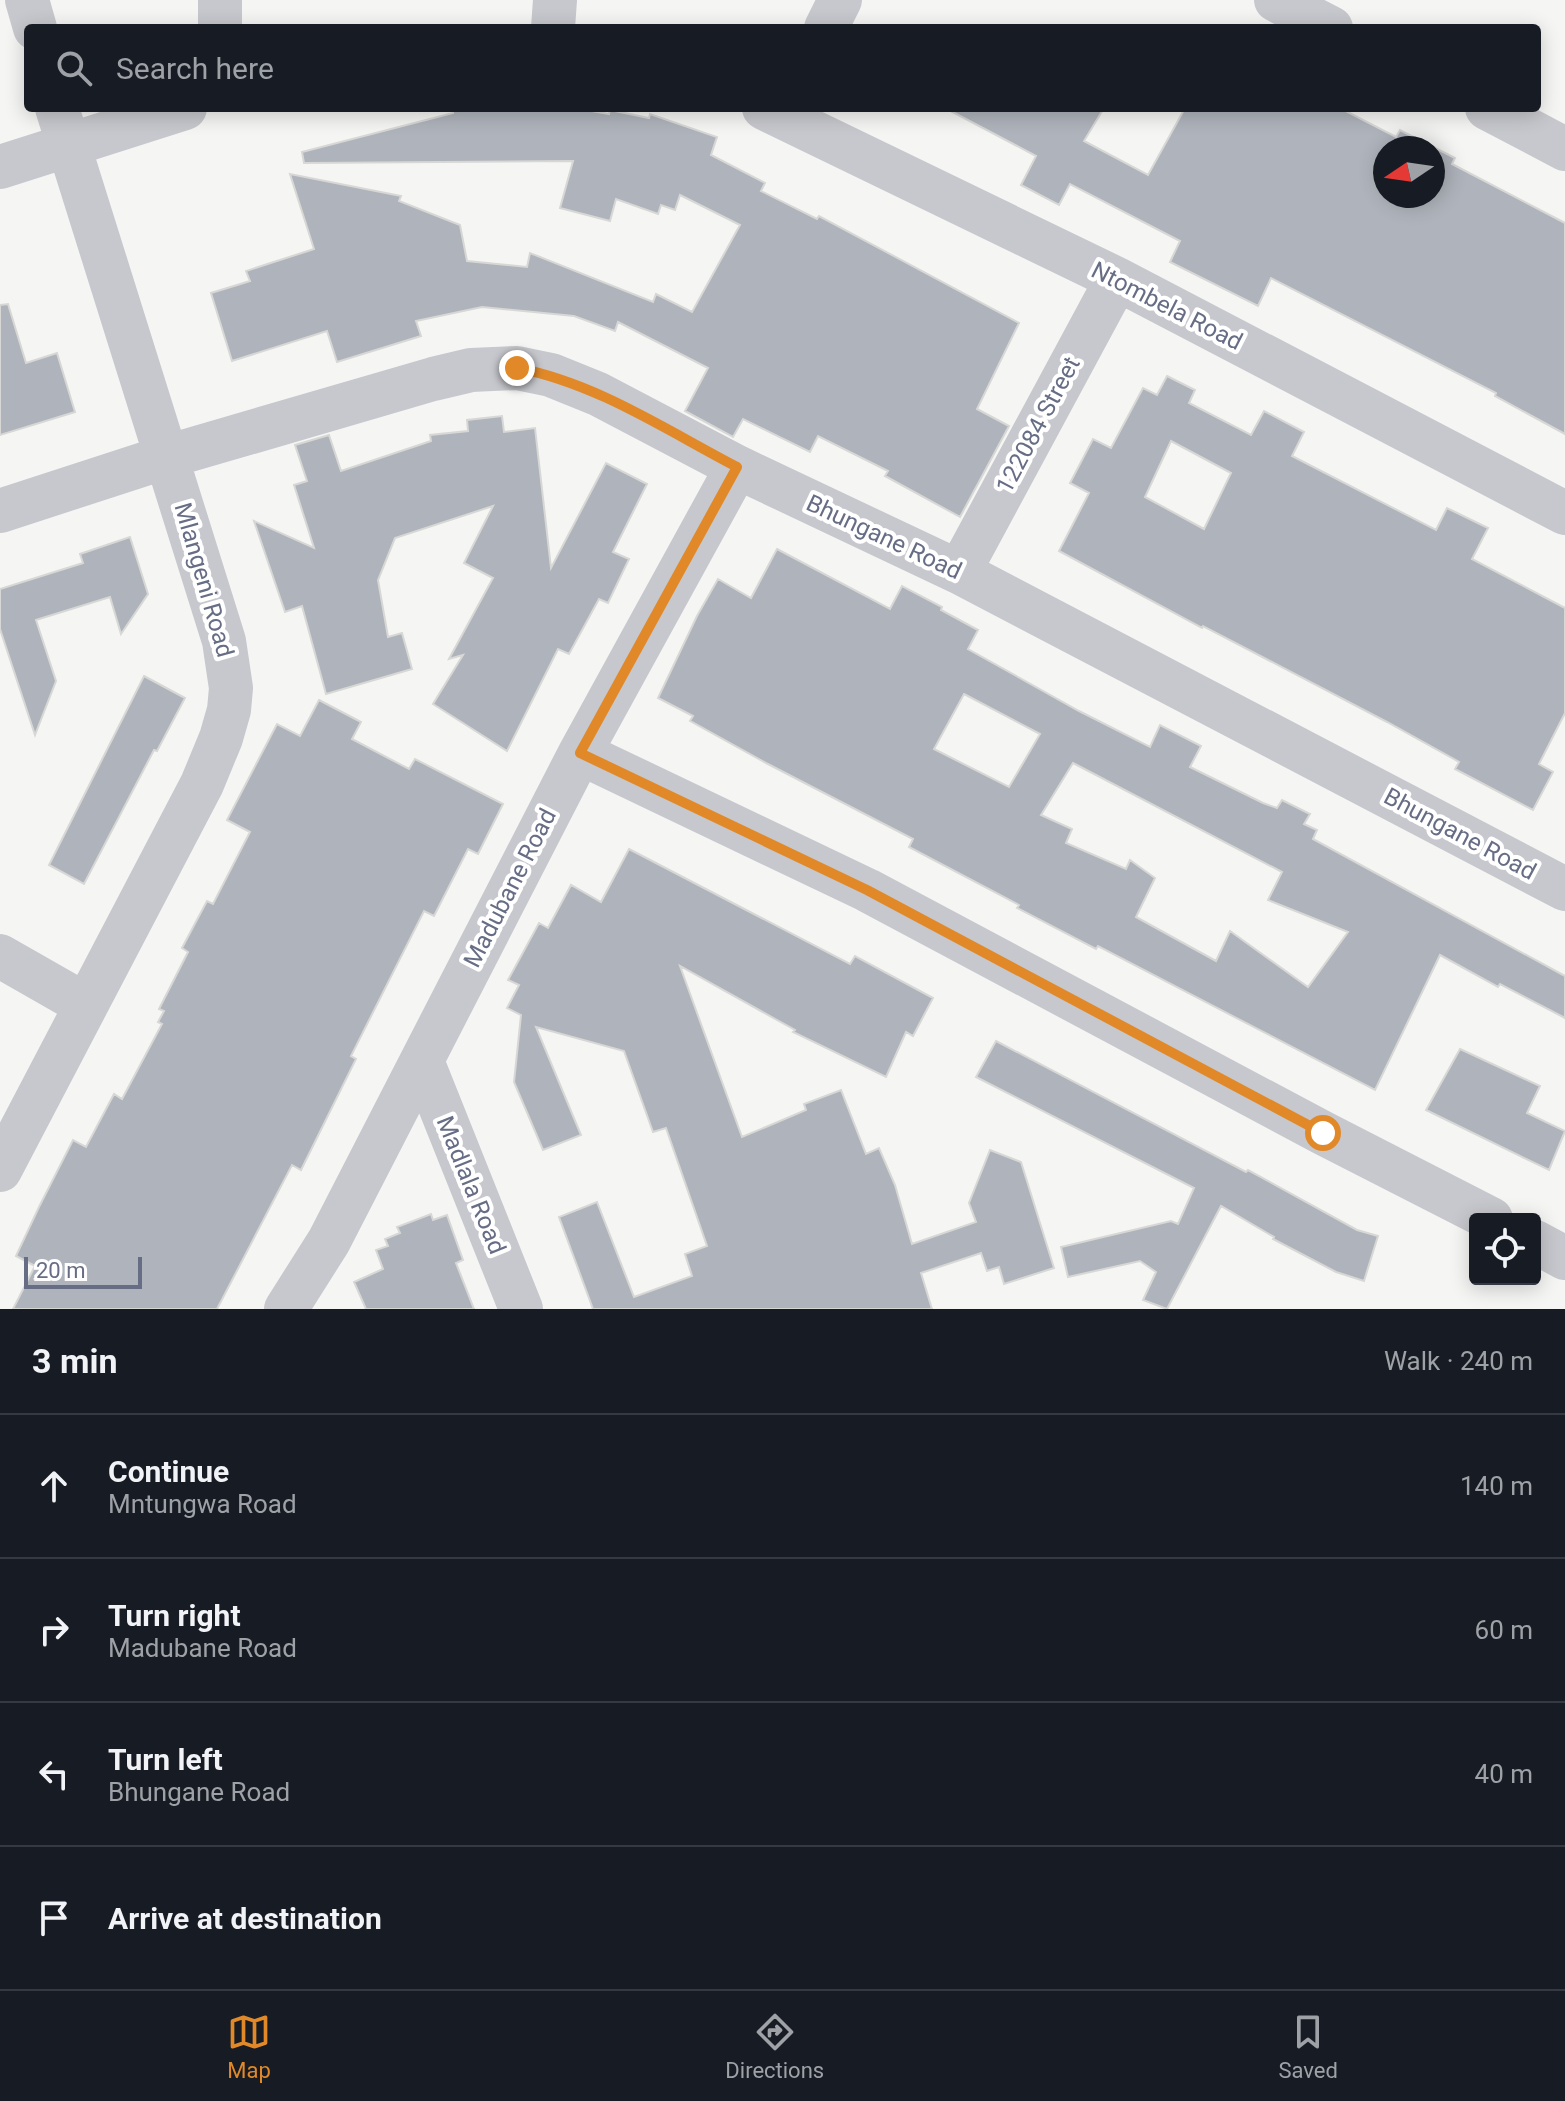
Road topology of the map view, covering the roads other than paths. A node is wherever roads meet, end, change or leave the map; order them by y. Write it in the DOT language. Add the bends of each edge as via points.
graph roads {
  1 [pos="27,0"];
  2 [pos="220,0"];
  3 [pos="555,0"];
  4 [pos="840,0"];
  5 [pos="1276,0"];
  6 [pos="34,24"];
  7 [pos="220,24"];
  8 [pos="553,24"];
  9 [pos="828,24"];
  10 [pos="1323,24"];
  11 [pos="159,112"];
  12 [pos="779,112"];
  13 [pos="1495,112"];
  14 [pos="63,127"];
  15 [pos="1565,149"];
  16 [pos="0,167"];
  17 [pos="1117,279"];
  18 [pos="169,456"];
  19 [pos="737,467"];
  20 [pos="0,511"];
  21 [pos="1565,513"];
  22 [pos="959,572"];
  23 [pos="580,753"];
  24 [pos="1565,889"];
  25 [pos="0,956"];
  26 [pos="86,1005"];
  27 [pos="422,1061"];
  28 [pos="0,1170"];
  29 [pos="1479,1213"];
  30 [pos="1541,1245"];
  31 [pos="1565,1258"];
  32 [pos="286,1309"];
  33 [pos="521,1309"];
  1 -- 6 [label="street"];
  2 -- 7 [label="street"];
  3 -- 8 [label="street"];
  4 -- 9 [label="street"];
  5 -- 10 [label="street"];
  11 -- 14 [label="street"];
  12 -- 17 [label="street, Ntombela Road"];
  13 -- 15 [label="street"];
  14 -- 16 [label="street"];
  14 -- 18 [label="street, Mlangeni Road"];
  17 -- 21 [label="street, Ntombela Road"];
  17 -- 22 [label="street, 122084 Street"];
  18 -- 19 [label="street, Bhungane Road" via="433,379 517,368 598,394"];
  18 -- 20 [label="street, Bhungane Road"];
  18 -- 26 [label="street, Mlangeni Road" via="224,641 229,710 202,784"];
  19 -- 22 [label="street, Bhungane Road"];
  19 -- 23 [label="street, Madubane Road"];
  22 -- 24 [label="street, Bhungane Road"];
  23 -- 27 [label="street, Madubane Road"];
  23 -- 29 [label="street" via="867,890"];
  25 -- 26 [label="street"];
  26 -- 28 [label="street, Mlangeni Road"];
  27 -- 32 [label="street, Madubane Road" via="329,1241"];
  27 -- 33 [label="street, Madlala Road"];
  30 -- 31 [label="street"];
}
